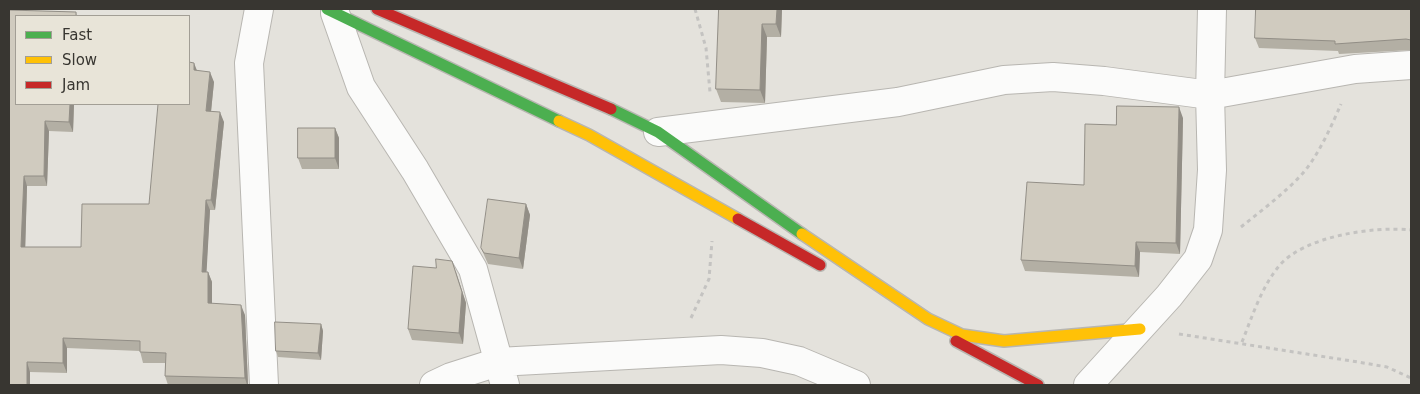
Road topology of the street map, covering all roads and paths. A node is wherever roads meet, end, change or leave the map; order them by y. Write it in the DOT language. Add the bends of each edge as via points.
graph roads {
  1 [pos="259,9"];
  2 [pos="376,9"];
  3 [pos="695,9"];
  4 [pos="1212,9"];
  5 [pos="331,11"];
  6 [pos="1411,65"];
  7 [pos="1355,68"];
  8 [pos="1210,95"];
  9 [pos="711,126"];
  10 [pos="658,132"];
  11 [pos="718,208"];
  12 [pos="1411,230"];
  13 [pos="1198,259"];
  14 [pos="828,270"];
  15 [pos="862,289"];
  16 [pos="1140,329"];
  17 [pos="1242,342"];
  18 [pos="668,352"];
  19 [pos="501,373"];
  20 [pos="1411,378"];
  21 [pos="264,385"];
  22 [pos="434,385"];
  23 [pos="856,385"];
  24 [pos="1038,385"];
  25 [pos="1088,385"];
  1 -- 21 [label="street" via="249,63"];
  2 -- 10 [label="street" via="588,97"];
  3 -- 9 [label="path" via="706,48"];
  4 -- 8 [label="street"];
  5 -- 11 [label="street" via="589,135"];
  5 -- 19 [label="street" via="361,87 473,269"];
  6 -- 7 [label="street"];
  7 -- 8 [label="street"];
  7 -- 13 [label="path" via="1333,123 1304,172 1266,208"];
  8 -- 9 [label="street" via="1053,77 1004,80 898,102"];
  8 -- 13 [label="street" via="1212,170 1208,230"];
  9 -- 10 [label="street"];
  10 -- 16 [label="street" via="854,271 928,319 962,335 1004,341"];
  11 -- 14 [label="street"];
  11 -- 18 [label="path" via="709,279 694,314"];
  12 -- 17 [label="path" via="1368,230 1334,236 1307,246 1279,265 1262,294"];
  13 -- 16 [label="street"];
  15 -- 24 [label="street"];
  16 -- 17 [label="path"];
  16 -- 25 [label="street"];
  17 -- 20 [label="path" via="1387,367"];
  18 -- 19 [label="street"];
  18 -- 23 [label="street" via="721,350 762,353 799,361"];
  19 -- 22 [label="street" via="451,377"];
}
